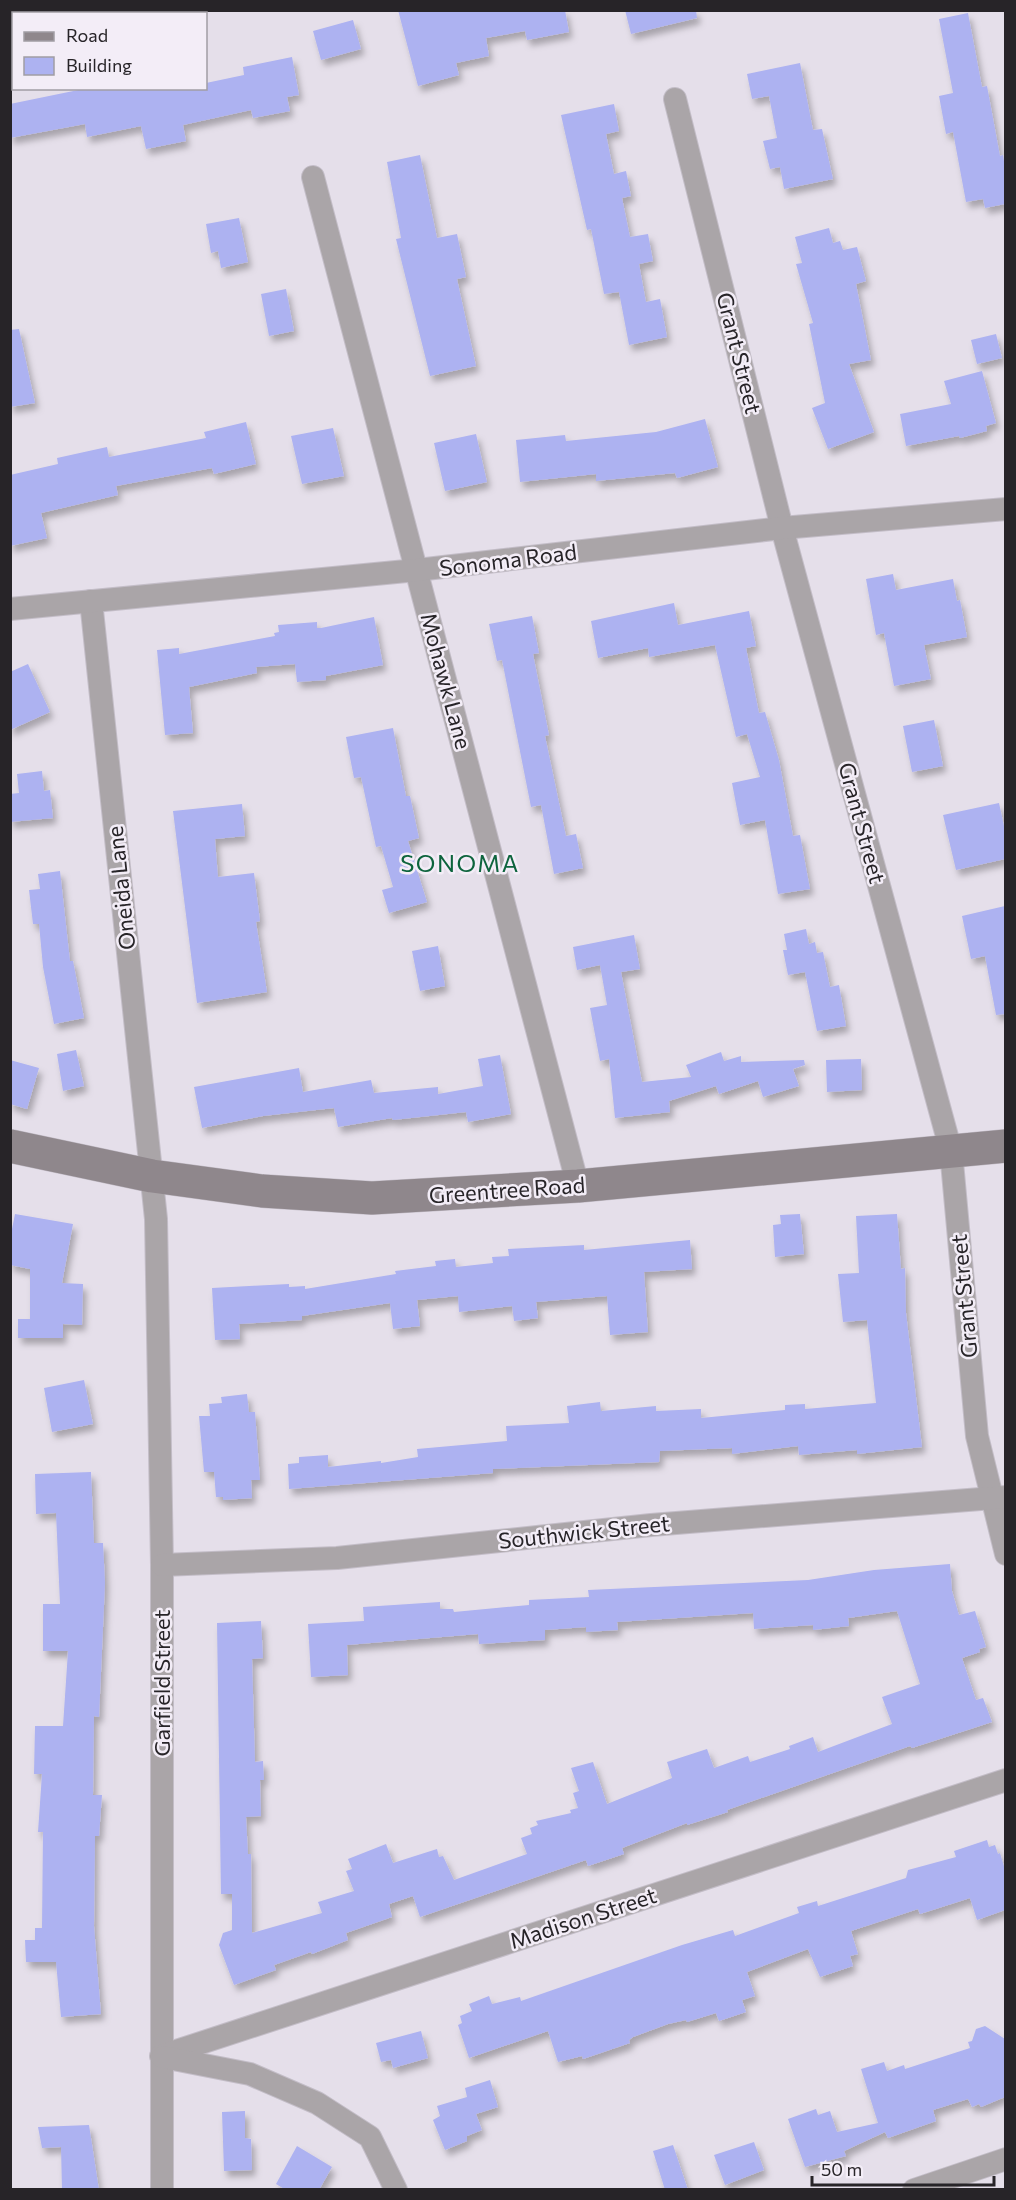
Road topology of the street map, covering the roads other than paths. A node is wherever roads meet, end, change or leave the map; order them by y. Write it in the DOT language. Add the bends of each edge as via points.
graph roads {
  1 [pos="675,99"];
  2 [pos="313,177"];
  3 [pos="1005,509"];
  4 [pos="782,528"];
  5 [pos="417,570"];
  6 [pos="91,601"];
  7 [pos="10,609"];
  8 [pos="10,1146"];
  9 [pos="1005,1146"];
  10 [pos="951,1151"];
  11 [pos="152,1176"];
  12 [pos="578,1186"];
  13 [pos="999,1497"];
  14 [pos="1005,1554"];
  15 [pos="162,1565"];
  16 [pos="1005,1780"];
  17 [pos="161,2056"];
  18 [pos="1005,2159"];
  19 [pos="162,2190"];
  20 [pos="396,2190"];
  21 [pos="914,2190"];
  1 -- 4 [label="street, Grant Street"];
  2 -- 5 [label="street, Mohawk Lane"];
  3 -- 4 [label="street, Sonoma Road"];
  4 -- 5 [label="street, Sonoma Road"];
  4 -- 10 [label="street, Grant Street"];
  5 -- 6 [label="street, Sonoma Road"];
  5 -- 12 [label="street, Mohawk Lane"];
  6 -- 7 [label="street, Sonoma Road"];
  6 -- 11 [label="street, Oneida Lane"];
  8 -- 11 [label="street, Greentree Road"];
  9 -- 10 [label="street, Greentree Road"];
  10 -- 12 [label="street, Greentree Road"];
  10 -- 13 [label="street, Grant Street" via="977,1436"];
  11 -- 12 [label="street, Greentree Road" via="262,1191 372,1198"];
  11 -- 15 [label="street, Garfield Street"];
  13 -- 14 [label="street, Grant Street"];
  13 -- 15 [label="street, Southwick Street" via="651,1525 337,1558"];
  15 -- 17 [label="street, Garfield Street"];
  16 -- 17 [label="street, Madison Street"];
  17 -- 19 [label="street, Garfield Street"];
  17 -- 20 [label="street" via="250,2074 317,2103 370,2137"];
  18 -- 21 [label="street"];
}
